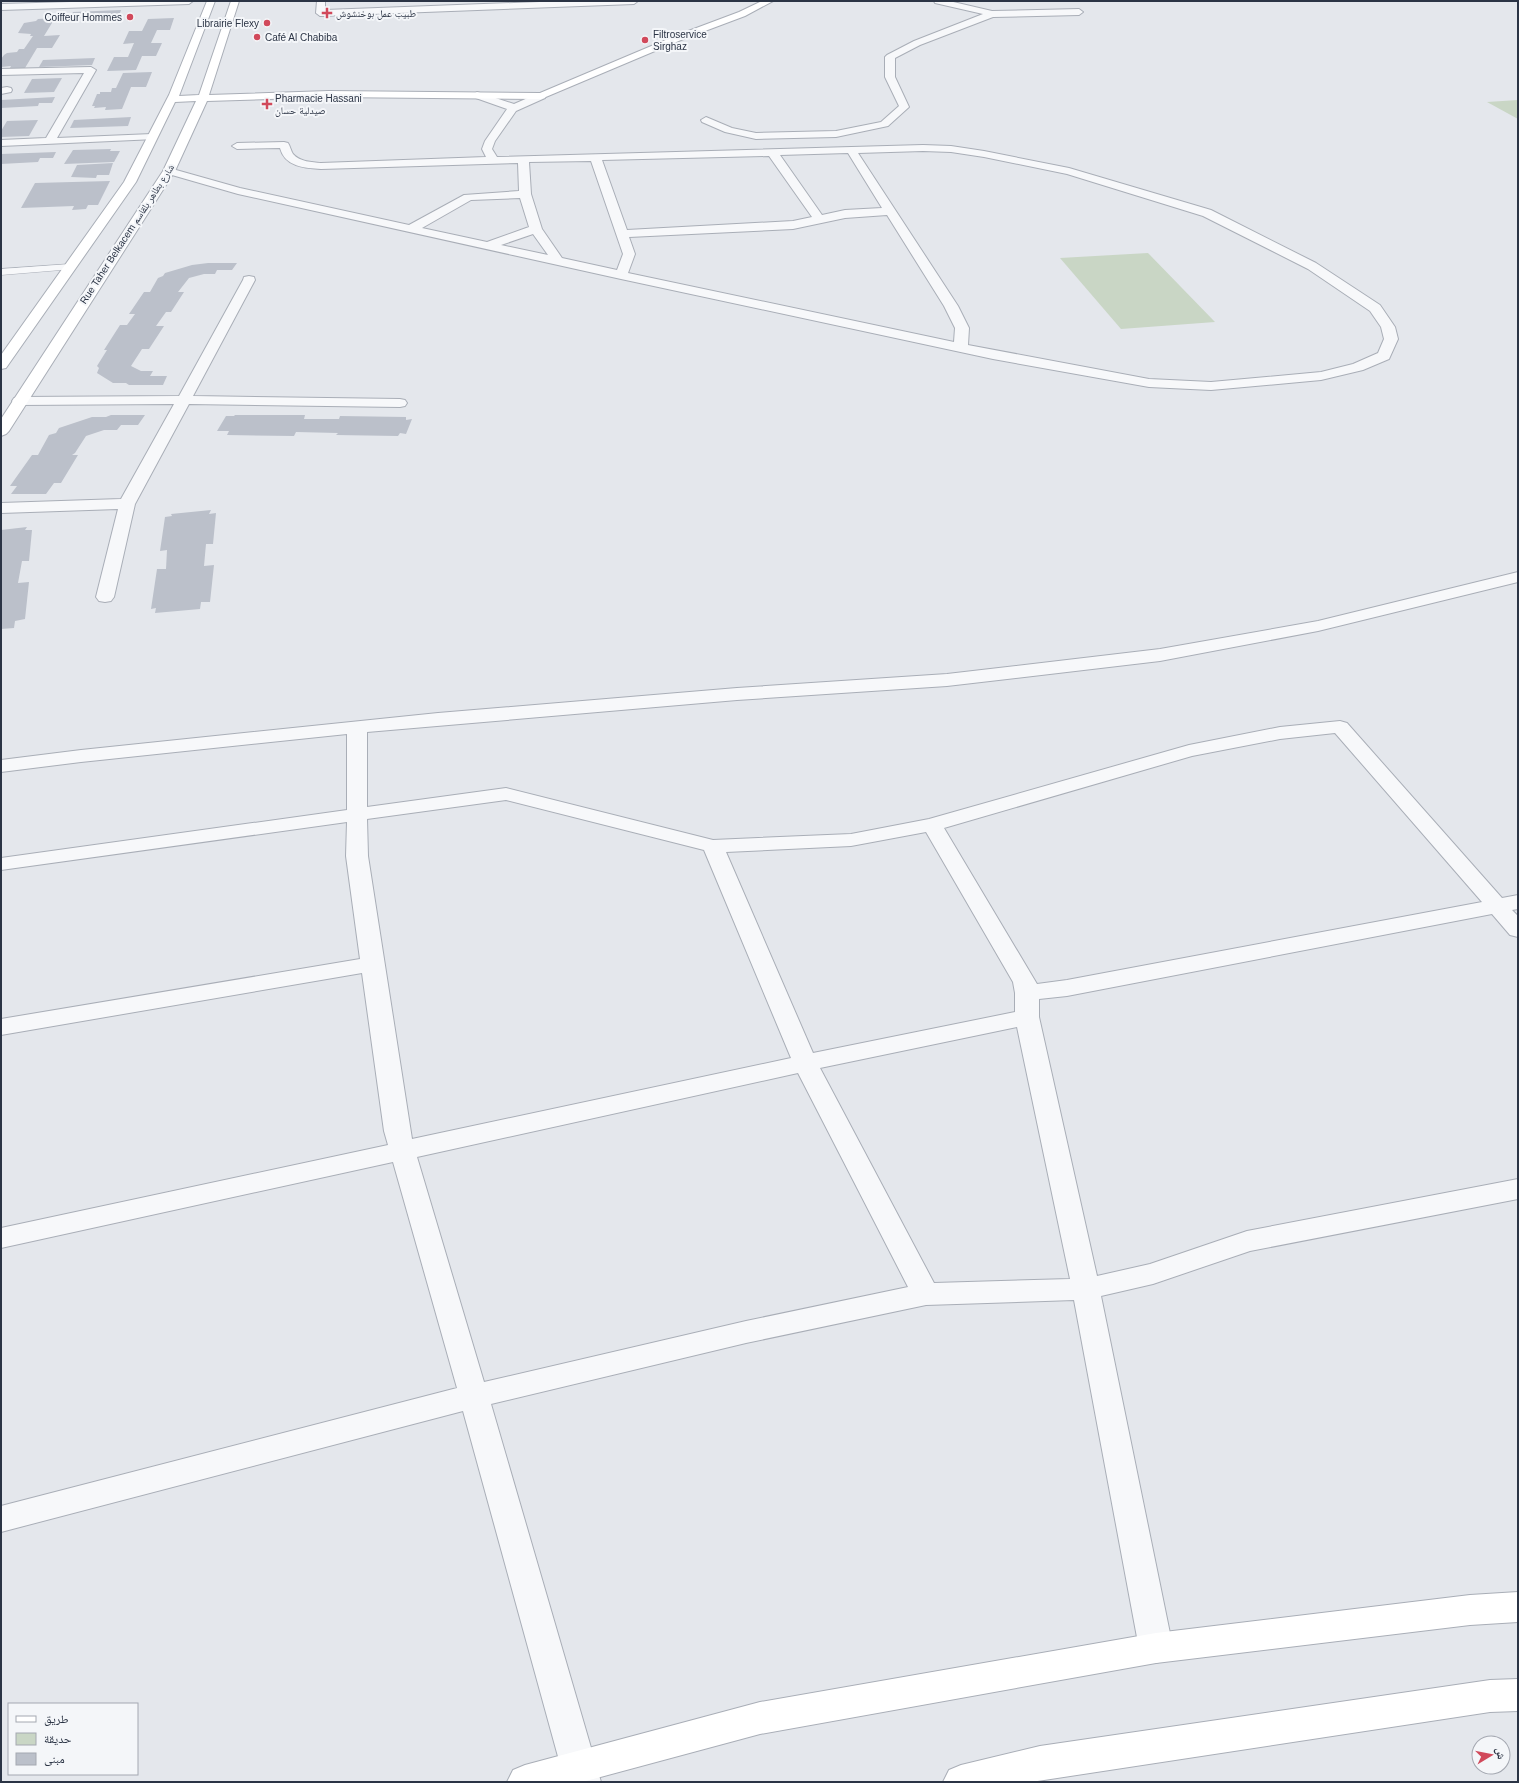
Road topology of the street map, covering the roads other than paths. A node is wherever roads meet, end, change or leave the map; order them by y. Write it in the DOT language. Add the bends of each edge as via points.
graph roads {
  1 [pos="189,1"];
  2 [pos="211,1"];
  3 [pos="235,1"];
  4 [pos="321,1"];
  5 [pos="634,1"];
  6 [pos="769,1"];
  7 [pos="938,1"];
  8 [pos="507,3"];
  9 [pos="1,7"];
  10 [pos="1079,12"];
  11 [pos="992,14"];
  12 [pos="1,72"];
  13 [pos="478,95"];
  14 [pos="541,96"];
  15 [pos="203,98"];
  16 [pos="172,99"];
  17 [pos="514,108"];
  18 [pos="706,120"];
  19 [pos="152,137"];
  20 [pos="50,141"];
  21 [pos="1,143"];
  22 [pos="237,146"];
  23 [pos="851,150"];
  24 [pos="772,152"];
  25 [pos="596,158"];
  26 [pos="493,160"];
  27 [pos="523,160"];
  28 [pos="169,172"];
  29 [pos="525,194"];
  30 [pos="891,211"];
  31 [pos="819,219"];
  32 [pos="411,229"];
  33 [pos="536,229"];
  34 [pos="622,234"];
  35 [pos="489,245"];
  36 [pos="558,261"];
  37 [pos="70,267"];
  38 [pos="1,272"];
  39 [pos="621,275"];
  40 [pos="248,280"];
  41 [pos="961,348"];
  42 [pos="1,365"];
  43 [pos="182,400"];
  44 [pos="19,401"];
  45 [pos="400,403"];
  46 [pos="1,431"];
  47 [pos="127,504"];
  48 [pos="1,508"];
  49 [pos="1518,577"];
  50 [pos="104,597"];
  51 [pos="357,727"];
  52 [pos="1,766"];
  53 [pos="357,815"];
  54 [pos="932,825"];
  55 [pos="713,846"];
  56 [pos="1,864"];
  57 [pos="1507,904"];
  58 [pos="1518,930"];
  59 [pos="373,964"];
  60 [pos="1027,993"];
  61 [pos="1027,1017"];
  62 [pos="1,1027"];
  63 [pos="805,1063"];
  64 [pos="403,1150"];
  65 [pos="1518,1189"];
  66 [pos="1,1238"];
  67 [pos="1086,1289"];
  68 [pos="926,1294"];
  69 [pos="474,1396"];
  70 [pos="1,1519"];
  71 [pos="1518,1607"];
  72 [pos="1156,1648"];
  73 [pos="1518,1694"];
  74 [pos="581,1774"];
  75 [pos="525,1782"];
  76 [pos="961,1782"];
  1 -- 9 [label="street"];
  2 -- 16 [label="main road"];
  3 -- 15 [label="main road, Rue Taher Belkacem شارع بطاهر بلقاسم"];
  4 -- 8 [label="street" via="320,13"];
  5 -- 8 [label="street"];
  6 -- 14 [label="main road"];
  7 -- 11 [label="street"];
  10 -- 11 [label="street"];
  11 -- 18 [label="street" via="917,43 890,57 890,77 904,107 884,124 836,134 756,136 729,130"];
  12 -- 20 [label="street" via="91,70"];
  13 -- 14 [label="main road"];
  13 -- 15 [label="main road" via="329,94"];
  13 -- 17 [label="street"];
  14 -- 17 [label="street"];
  15 -- 16 [label="main road"];
  15 -- 28 [label="main road, Rue Taher Belkacem شارع بطاهر بلقاسم"];
  16 -- 19 [label="main road"];
  17 -- 26 [label="street" via="490,141 487,149"];
  19 -- 20 [label="street"];
  19 -- 37 [label="main road" via="130,182"];
  20 -- 21 [label="street"];
  22 -- 26 [label="street" via="284,145 286,154 298,163 321,166"];
  23 -- 24 [label="street"];
  23 -- 30 [label="street"];
  23 -- 41 [label="street" via="923,148 984,154 1069,171 1207,213 1312,266 1350,290 1375,308 1388,327 1391,339 1384,356 1358,367 1321,376 1211,386 1149,383"];
  24 -- 25 [label="street"];
  24 -- 31 [label="street"];
  25 -- 27 [label="street"];
  25 -- 34 [label="street"];
  26 -- 27 [label="street"];
  27 -- 29 [label="street"];
  28 -- 32 [label="street" via="238,191"];
  28 -- 44 [label="main road, Rue Taher Belkacem شارع بطاهر بلقاسم"];
  29 -- 32 [label="street" via="468,197"];
  29 -- 33 [label="street"];
  30 -- 31 [label="street" via="845,214"];
  30 -- 41 [label="street" via="951,306 962,328"];
  31 -- 34 [label="street" via="793,224"];
  32 -- 35 [label="street"];
  33 -- 35 [label="street"];
  33 -- 36 [label="street"];
  34 -- 39 [label="street" via="629,254"];
  35 -- 36 [label="street"];
  36 -- 39 [label="street"];
  37 -- 38 [label="lane"];
  37 -- 42 [label="main road"];
  39 -- 41 [label="street"];
  40 -- 43 [label="street"];
  43 -- 44 [label="street"];
  43 -- 45 [label="street"];
  43 -- 47 [label="street"];
  44 -- 46 [label="main road, Rue Taher Belkacem شارع بطاهر بلقاسم"];
  47 -- 48 [label="street"];
  47 -- 50 [label="street"];
  49 -- 51 [label="street" via="1318,626 1160,655 947,680"];
  51 -- 52 [label="street"];
  51 -- 53 [label="street"];
  53 -- 55 [label="street" via="506,794"];
  53 -- 56 [label="street"];
  53 -- 59 [label="street" via="357,856"];
  54 -- 55 [label="street" via="851,840"];
  54 -- 57 [label="street" via="1189,751 1280,733 1340,727"];
  54 -- 60 [label="street" via="1025,982"];
  55 -- 63 [label="street"];
  57 -- 58 [label="street"];
  57 -- 60 [label="street" via="1067,988"];
  59 -- 62 [label="street"];
  59 -- 64 [label="street" via="397,1131"];
  60 -- 61 [label="street"];
  61 -- 63 [label="street"];
  61 -- 67 [label="street"];
  63 -- 64 [label="street"];
  63 -- 68 [label="street"];
  64 -- 66 [label="street"];
  64 -- 69 [label="street"];
  65 -- 67 [label="street" via="1246,1241 1153,1274"];
  67 -- 68 [label="street"];
  67 -- 72 [label="street"];
  68 -- 69 [label="street" via="746,1332"];
  69 -- 70 [label="street"];
  69 -- 74 [label="street"];
  71 -- 72 [label="main road" via="1470,1610"];
  72 -- 74 [label="main road" via="760,1718"];
  73 -- 76 [label="main road" via="1490,1696 1040,1764"];
  74 -- 75 [label="main road"];
}
